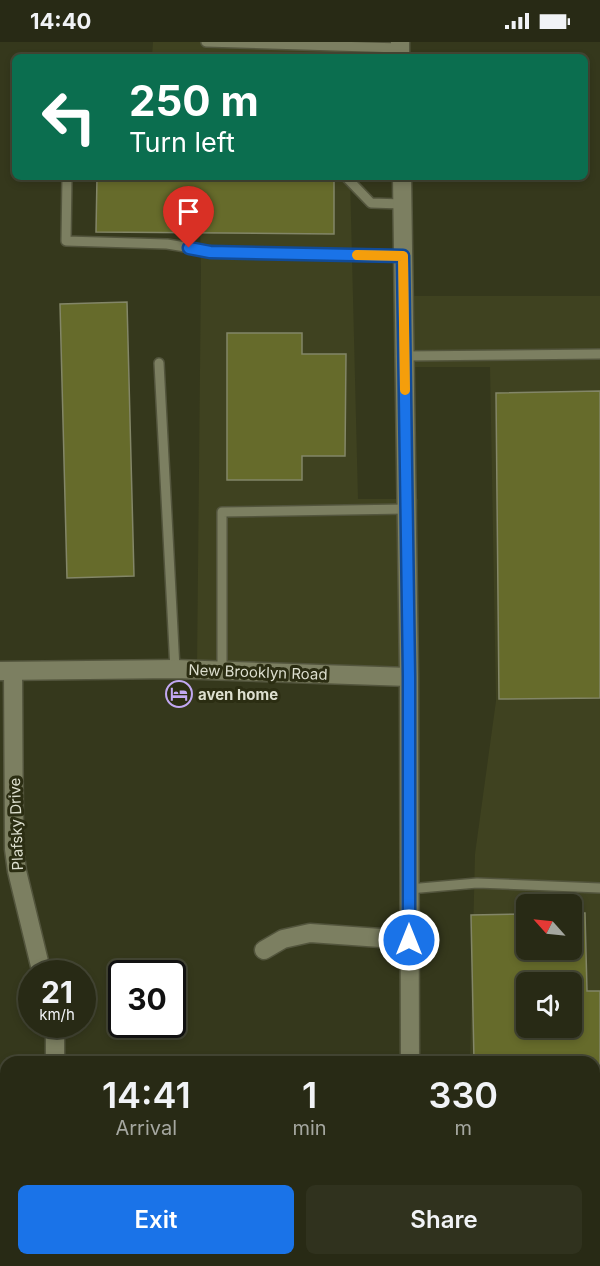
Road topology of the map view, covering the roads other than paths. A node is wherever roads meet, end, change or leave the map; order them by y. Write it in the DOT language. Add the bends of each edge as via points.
graph roads {
  1 [pos="206,42"];
  2 [pos="400,49"];
  3 [pos="67,180"];
  4 [pos="349,180"];
  5 [pos="402,180"];
  6 [pos="402,204"];
  7 [pos="403,256"];
  8 [pos="600,354"];
  9 [pos="404,356"];
  10 [pos="159,363"];
  11 [pos="406,509"];
  12 [pos="176,669"];
  13 [pos="7,671"];
  14 [pos="222,671"];
  15 [pos="409,677"];
  16 [pos="8,873"];
  17 [pos="409,888"];
  18 [pos="600,888"];
  19 [pos="409,940"];
  20 [pos="264,950"];
  21 [pos="37,960"];
  22 [pos="55,1038"];
  23 [pos="55,1056"];
  24 [pos="410,1056"];
  1 -- 2 [label="lane"];
  3 -- 7 [label="lane" via="66,241 167,244 210,252"];
  4 -- 6 [label="lane" via="371,203"];
  5 -- 6 [label="street"];
  6 -- 7 [label="street"];
  7 -- 9 [label="street"];
  8 -- 9 [label="lane"];
  9 -- 11 [label="street"];
  10 -- 12 [label="lane"];
  11 -- 14 [label="lane" via="222,512"];
  11 -- 15 [label="street"];
  12 -- 13 [label="street, New Brooklyn Road"];
  12 -- 14 [label="street, New Brooklyn Road"];
  13 -- 16 [label="street, Plafsky Drive" via="14,849"];
  14 -- 15 [label="street, New Brooklyn Road"];
  15 -- 17 [label="street"];
  16 -- 21 [label="street, Plafsky Drive"];
  17 -- 18 [label="lane" via="477,883"];
  17 -- 19 [label="street"];
  19 -- 20 [label="street" via="310,933 283,939"];
  19 -- 24 [label="street"];
  22 -- 23 [label="street"];
}
